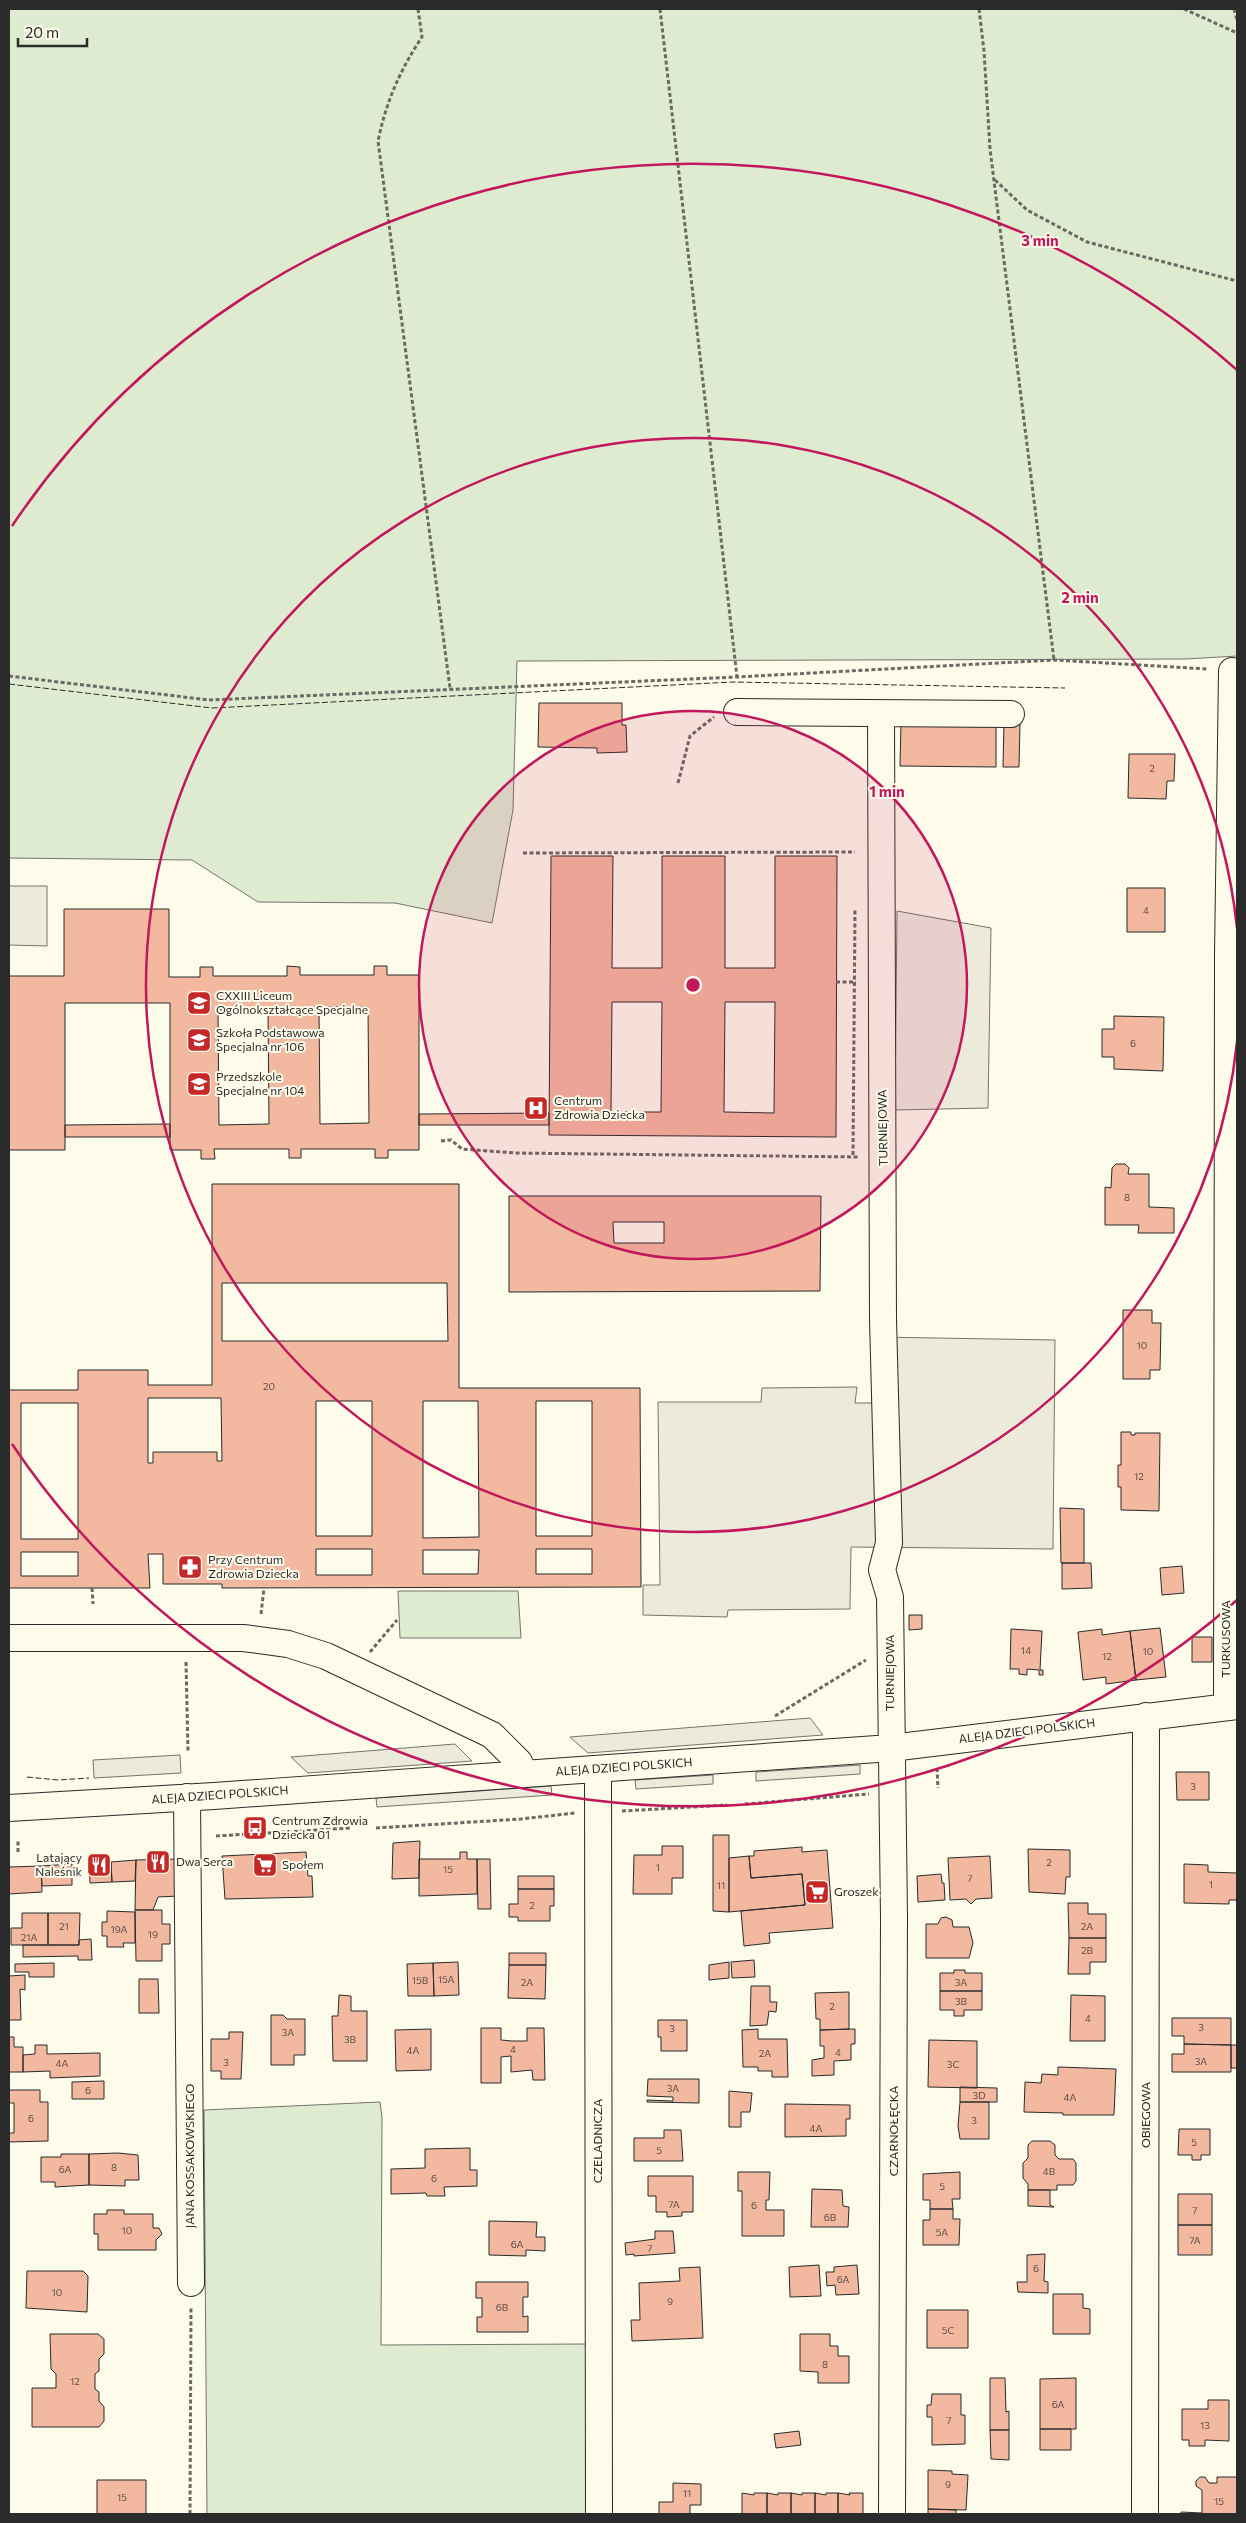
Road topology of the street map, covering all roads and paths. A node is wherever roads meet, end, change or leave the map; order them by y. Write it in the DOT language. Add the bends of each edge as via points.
graph roads {
  1 [pos="418,9"];
  2 [pos="660,9"];
  3 [pos="979,9"];
  4 [pos="1184,9"];
  5 [pos="1234,9"];
  6 [pos="1237,20"];
  7 [pos="1237,33"];
  8 [pos="994,180"];
  9 [pos="1237,281"];
  10 [pos="1054,660"];
  11 [pos="1232,670"];
  12 [pos="9,676"];
  13 [pos="737,677"];
  14 [pos="450,688"];
  15 [pos="737,712"];
  16 [pos="881,714"];
  17 [pos="1011,714"];
  18 [pos="678,782"];
  19 [pos="856,843"];
  20 [pos="855,852"];
  21 [pos="523,853"];
  22 [pos="855,861"];
  23 [pos="855,898"];
  24 [pos="1233,955"];
  25 [pos="440,1141"];
  26 [pos="853,1155"];
  27 [pos="860,1158"];
  28 [pos="1232,1547"];
  29 [pos="92,1588"];
  30 [pos="264,1588"];
  31 [pos="93,1604"];
  32 [pos="261,1614"];
  33 [pos="397,1620"];
  34 [pos="9,1638"];
  35 [pos="890,1645"];
  36 [pos="367,1656"];
  37 [pos="186,1657"];
  38 [pos="1232,1706"];
  39 [pos="774,1716"];
  40 [pos="1146,1716"];
  41 [pos="891,1748"];
  42 [pos="188,1751"];
  43 [pos="937,1768"];
  44 [pos="598,1769"];
  45 [pos="524,1773"];
  46 [pos="938,1788"];
  47 [pos="871,1793"];
  48 [pos="187,1797"];
  49 [pos="745,1804"];
  50 [pos="727,1805"];
  51 [pos="9,1808"];
  52 [pos="619,1811"];
  53 [pos="582,1813"];
  54 [pos="351,1828"];
  55 [pos="376,1828"];
  56 [pos="216,1836"];
  57 [pos="18,1841"];
  58 [pos="18,1852"];
  59 [pos="191,2283"];
  60 [pos="190,2514"];
  61 [pos="599,2514"];
  62 [pos="892,2514"];
  63 [pos="1145,2514"];
  1 -- 14 [label="path" via="422,36 403,66 384,110 378,140"];
  2 -- 13 [label="path"];
  3 -- 8 [label="path"];
  4 -- 7 [label="path"];
  5 -- 6 [label="path"];
  8 -- 9 [label="path" via="1027,210 1087,242"];
  8 -- 10 [label="path"];
  10 -- 11 [label="path"];
  10 -- 13 [label="path"];
  11 -- 24 [label="street, TURKUSOWA"];
  12 -- 14 [label="path" via="209,700"];
  13 -- 14 [label="path"];
  15 -- 16 [label="street"];
  15 -- 18 [label="path" via="711,718 690,736"];
  16 -- 17 [label="street"];
  16 -- 35 [label="street, TURNIEJOWA" via="883,1320 888,1542 882,1570 890,1598"];
  19 -- 20 [label="path"];
  20 -- 21 [label="path"];
  20 -- 22 [label="path"];
  23 -- 26 [label="path"];
  24 -- 28 [label="street, TURKUSOWA"];
  25 -- 26 [label="path" via="451,1140 462,1149 515,1153"];
  26 -- 27 [label="path"];
  28 -- 38 [label="street, TURKUSOWA"];
  29 -- 31 [label="path"];
  30 -- 32 [label="path"];
  33 -- 36 [label="path"];
  34 -- 45 [label="street" via="243,1638 288,1644 326,1656 492,1735 519,1762"];
  35 -- 39 [label="path"];
  35 -- 41 [label="street, TURNIEJOWA"];
  37 -- 42 [label="path"];
  38 -- 40 [label="street, ALEJA DZIECI POLSKICH"];
  40 -- 41 [label="street, ALEJA DZIECI POLSKICH"];
  40 -- 63 [label="street, OBIEGOWA"];
  41 -- 44 [label="street, ALEJA DZIECI POLSKICH"];
  41 -- 62 [label="street, CZARNOŁĘCKA" via="894,1985"];
  43 -- 46 [label="path"];
  44 -- 45 [label="street, ALEJA DZIECI POLSKICH"];
  44 -- 61 [label="street, CZELADNICZA"];
  45 -- 48 [label="street, ALEJA DZIECI POLSKICH"];
  47 -- 49 [label="path"];
  48 -- 51 [label="street, ALEJA DZIECI POLSKICH"];
  48 -- 59 [label="street, JANA KOSSAKOWSKIEGO"];
  50 -- 52 [label="path"];
  53 -- 55 [label="path"];
  54 -- 56 [label="path"];
  57 -- 58 [label="path"];
  59 -- 60 [label="path"];
}
